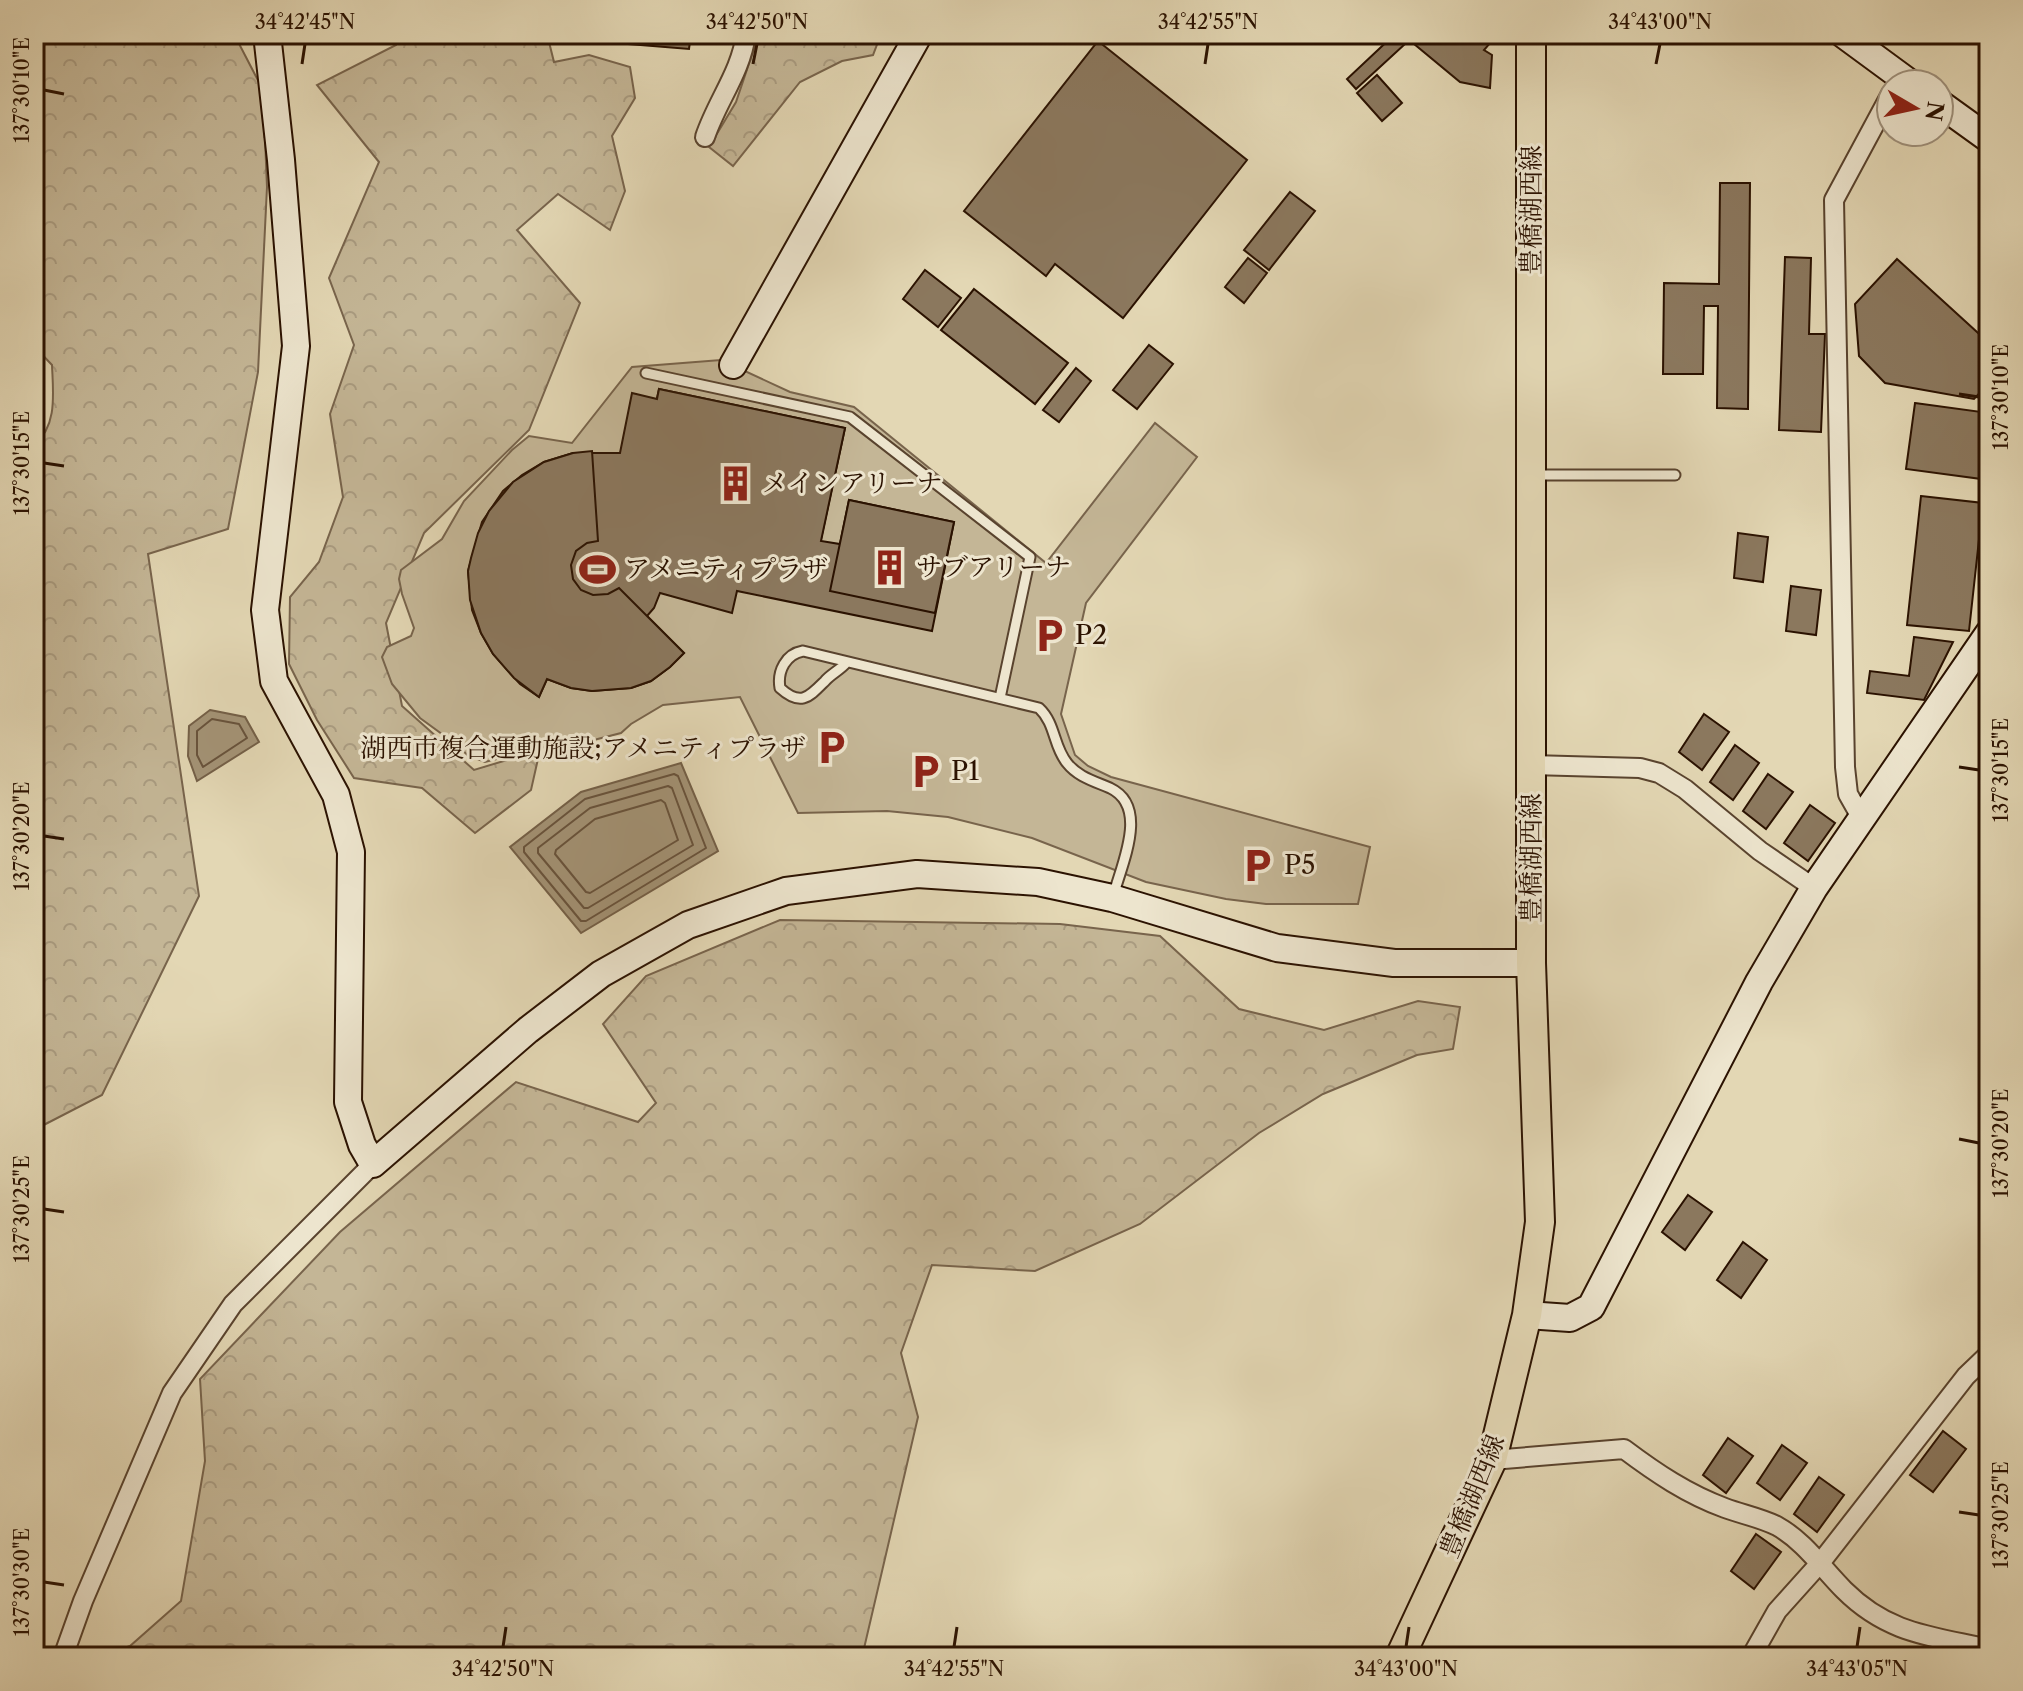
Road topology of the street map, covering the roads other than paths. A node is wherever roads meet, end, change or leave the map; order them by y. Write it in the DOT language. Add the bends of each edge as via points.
graph roads {
  1 [pos="267,34"];
  2 [pos="746,34"];
  3 [pos="919,34"];
  4 [pos="1531,34"];
  5 [pos="1856,38"];
  6 [pos="1884,68"];
  7 [pos="1955,115"];
  8 [pos="1875,129"];
  9 [pos="705,137"];
  10 [pos="1989,139"];
  11 [pos="733,365"];
  12 [pos="646,373"];
  13 [pos="720,389"];
  14 [pos="1531,475"];
  15 [pos="1675,475"];
  16 [pos="1989,633"];
  17 [pos="846,663"];
  18 [pos="1000,698"];
  19 [pos="1531,765"];
  20 [pos="1861,817"];
  21 [pos="1814,888"];
  22 [pos="1112,898"];
  23 [pos="1531,963"];
  24 [pos="373,1164"];
  25 [pos="1527,1315"];
  26 [pos="1989,1354"];
  27 [pos="1492,1460"];
  28 [pos="1821,1562"];
  29 [pos="1989,1649"];
  30 [pos="63,1657"];
  31 [pos="1400,1657"];
  32 [pos="1751,1657"];
  1 -- 24 [label="street" via="296,346 265,610 274,681 336,795 351,852 348,1102"];
  2 -- 9 [label="street" via="730,88"];
  3 -- 11 [label="street"];
  4 -- 14 [label="main road, 豊橋湖西線"];
  5 -- 6 [label="street"];
  7 -- 10 [label="street"];
  8 -- 20 [label="street" via="1834,200 1845,767 1848,794"];
  11 -- 13 [label="lane"];
  12 -- 13 [label="lane"];
  13 -- 18 [label="lane" via="850,417 1030,557"];
  14 -- 15 [label="lane"];
  14 -- 19 [label="main road, 豊橋湖西線"];
  16 -- 20 [label="street"];
  17 -- 17 [label="lane" via="811,696 790,696 780,688 779,674 797,652"];
  17 -- 18 [label="lane"];
  18 -- 22 [label="lane" via="1039,708 1052,724 1065,762 1126,802 1130,829"];
  19 -- 21 [label="street" via="1659,773"];
  19 -- 23 [label="main road, 豊橋湖西線"];
  20 -- 21 [label="street"];
  21 -- 25 [label="street" via="1759,982 1591,1307 1570,1318"];
  22 -- 23 [label="street" via="1277,948 1394,963"];
  22 -- 24 [label="street" via="1038,882 917,874 786,891 688,925 601,974"];
  23 -- 25 [label="main road, 豊橋湖西線" via="1540,1222"];
  24 -- 30 [label="street" via="233,1304 172,1393"];
  25 -- 27 [label="main road, 豊橋湖西線"];
  26 -- 28 [label="street" via="1966,1376"];
  27 -- 28 [label="street" via="1624,1449 1666,1480 1777,1526"];
  27 -- 31 [label="main road, 豊橋湖西線"];
  28 -- 29 [label="street" via="1864,1608 1896,1628"];
  28 -- 32 [label="street" via="1777,1611"];
}
